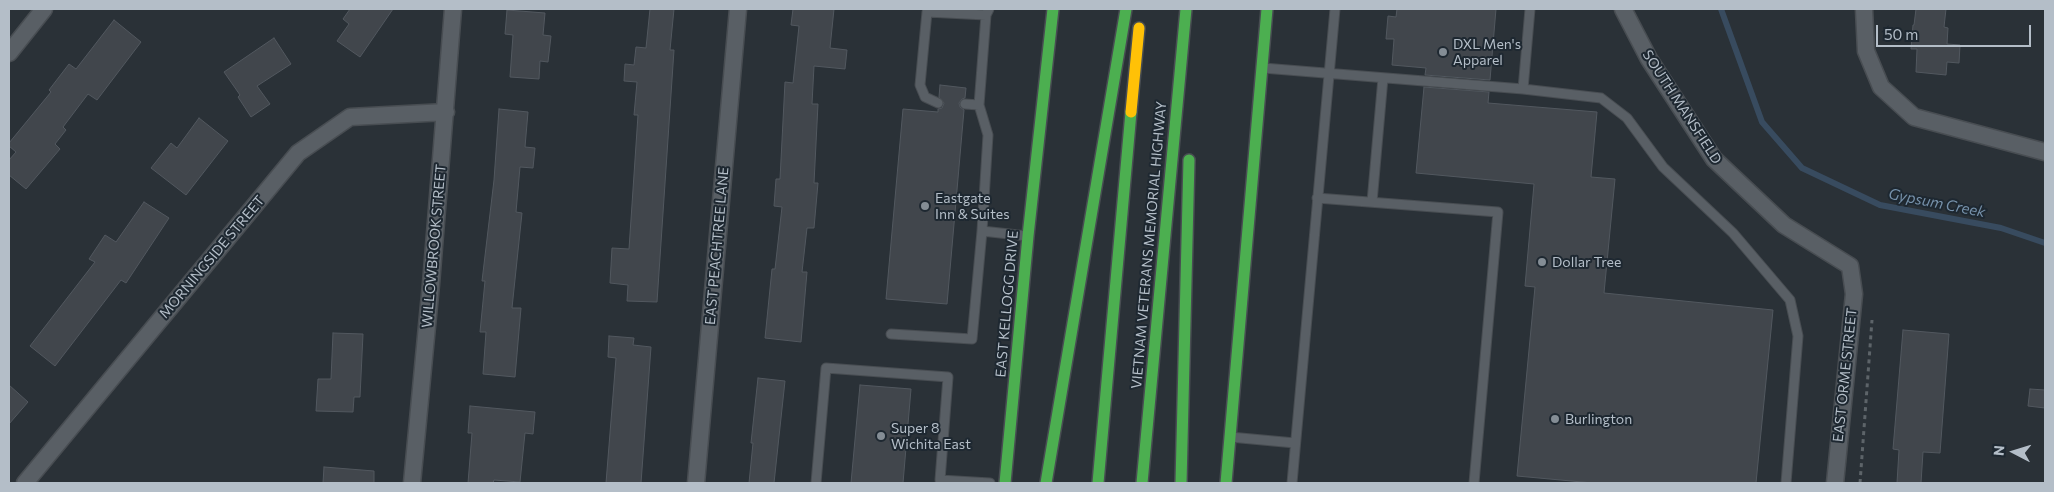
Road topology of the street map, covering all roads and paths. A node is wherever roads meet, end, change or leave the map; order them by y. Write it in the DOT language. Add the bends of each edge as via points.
graph roads {
  1 [pos="44,9"];
  2 [pos="454,9"];
  3 [pos="738,9"];
  4 [pos="1053,9"];
  5 [pos="1126,9"];
  6 [pos="1186,9"];
  7 [pos="1192,9"];
  8 [pos="1266,9"];
  9 [pos="1335,9"];
  10 [pos="1530,9"];
  11 [pos="1623,9"];
  12 [pos="1864,9"];
  13 [pos="988,12"];
  14 [pos="1140,19"];
  15 [pos="9,53"];
  16 [pos="1262,67"];
  17 [pos="1328,74"];
  18 [pos="1383,78"];
  19 [pos="1191,88"];
  20 [pos="1523,89"];
  21 [pos="938,103"];
  22 [pos="965,104"];
  23 [pos="979,105"];
  24 [pos="446,112"];
  25 [pos="1189,147"];
  26 [pos="2045,152"];
  27 [pos="1317,198"];
  28 [pos="1372,202"];
  29 [pos="982,231"];
  30 [pos="1028,236"];
  31 [pos="1850,266"];
  32 [pos="1872,312"];
  33 [pos="891,334"];
  34 [pos="1230,437"];
  35 [pos="1296,442"];
  36 [pos="938,482"];
  37 [pos="950,482"];
  38 [pos="25,483"];
  39 [pos="412,483"];
  40 [pos="696,483"];
  41 [pos="816,483"];
  42 [pos="990,483"];
  43 [pos="1005,483"];
  44 [pos="1046,483"];
  45 [pos="1098,483"];
  46 [pos="1142,483"];
  47 [pos="1181,483"];
  48 [pos="1226,483"];
  49 [pos="1292,483"];
  50 [pos="1474,483"];
  51 [pos="1786,483"];
  52 [pos="1835,483"];
  53 [pos="1860,483"];
  1 -- 15 [label="street"];
  2 -- 24 [label="street, WILLOWBROOK STREET"];
  3 -- 40 [label="street, EAST PEACHTREE LANE"];
  4 -- 30 [label="main road, EAST KELLOGG DRIVE"];
  5 -- 44 [label="main road"];
  6 -- 46 [label="main road, VIETNAM VETERANS MEMORIAL HIGHWAY"];
  7 -- 19 [label="main road"];
  8 -- 16 [label="main road"];
  9 -- 17 [label="lane"];
  10 -- 20 [label="lane"];
  11 -- 31 [label="street, SOUTH MANSFIELD" via="1649,59 1714,159 1784,225"];
  12 -- 26 [label="street" via="1866,51 1881,87 1914,116"];
  13 -- 21 [label="lane" via="927,12 920,85 925,97"];
  13 -- 23 [label="lane"];
  14 -- 45 [label="main road, VIETNAM VETERANS MEMORIAL HIGHWAY"];
  16 -- 17 [label="lane"];
  16 -- 34 [label="main road"];
  17 -- 18 [label="lane"];
  17 -- 27 [label="lane"];
  18 -- 20 [label="lane"];
  18 -- 28 [label="lane"];
  20 -- 51 [label="lane" via="1601,98 1627,118 1663,167 1733,233 1790,300 1798,336"];
  22 -- 23 [label="lane"];
  23 -- 29 [label="lane" via="988,134"];
  24 -- 38 [label="street, MORNINGSIDE STREET" via="350,116 298,153"];
  24 -- 39 [label="street, WILLOWBROOK STREET"];
  25 -- 47 [label="main road"];
  27 -- 28 [label="lane"];
  27 -- 35 [label="lane"];
  28 -- 50 [label="lane" via="1498,212"];
  29 -- 30 [label="lane"];
  29 -- 33 [label="lane" via="972,339"];
  30 -- 43 [label="main road, EAST KELLOGG DRIVE"];
  31 -- 52 [label="street, EAST ORME STREET" via="1854,294"];
  32 -- 53 [label="path"];
  34 -- 35 [label="lane"];
  34 -- 48 [label="main road"];
  35 -- 49 [label="lane"];
  36 -- 37 [label="lane"];
  36 -- 41 [label="lane" via="948,377 826,368"];
  37 -- 42 [label="lane"];
}
